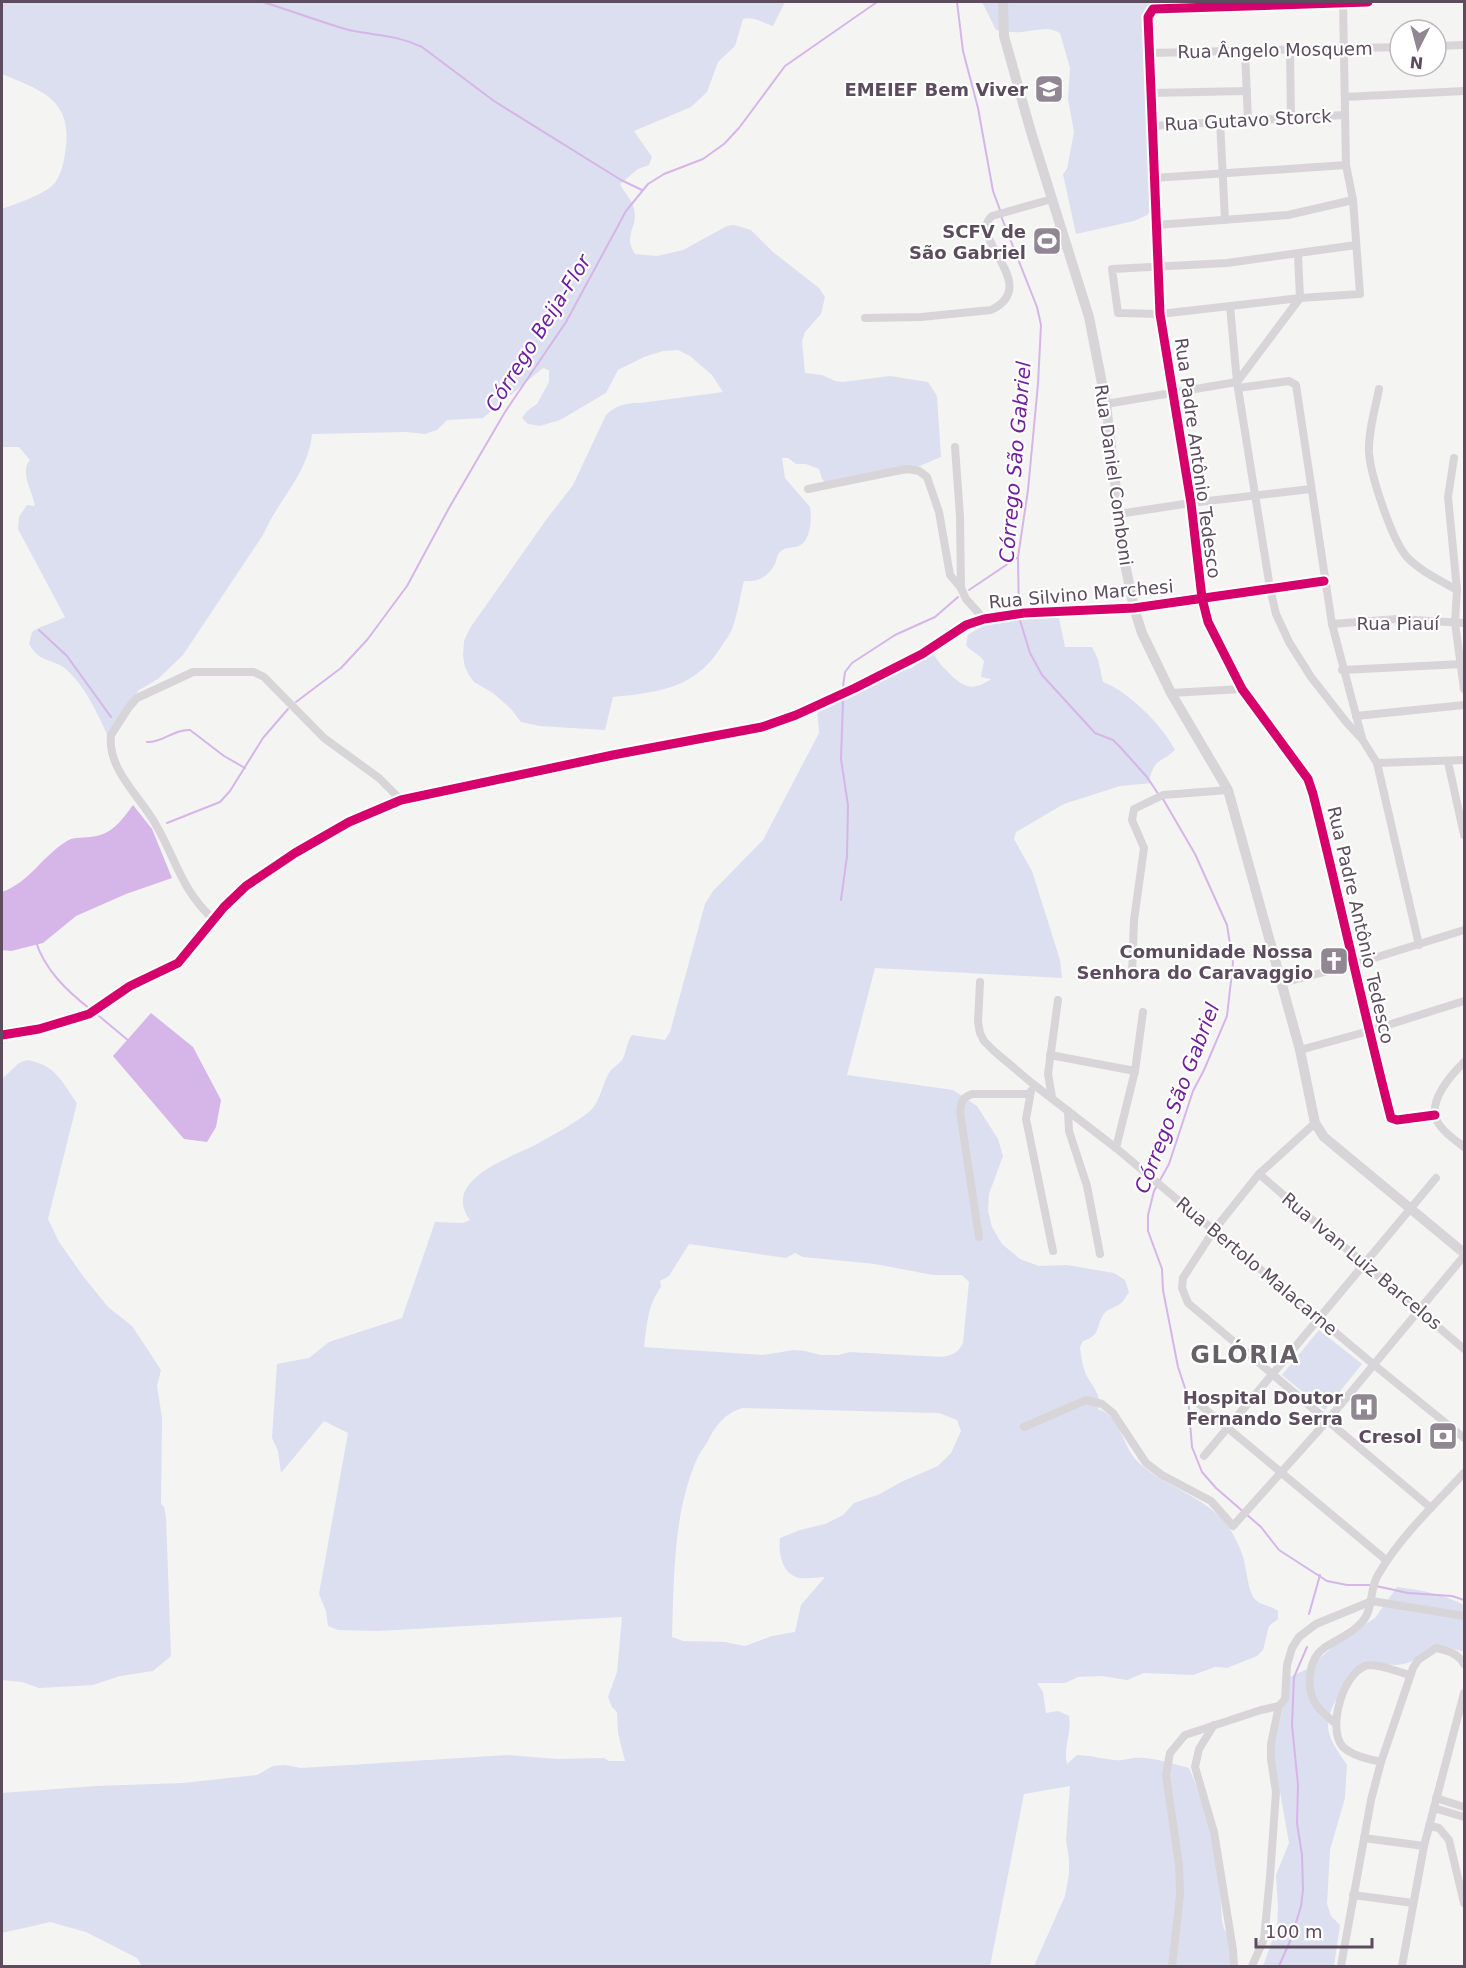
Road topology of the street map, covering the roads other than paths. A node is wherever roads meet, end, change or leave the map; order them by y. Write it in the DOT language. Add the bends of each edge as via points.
graph roads {
  1 [pos="1002,2"];
  2 [pos="1343,2"];
  3 [pos="1368,2"];
  4 [pos="1464,45"];
  5 [pos="1448,46"];
  6 [pos="1388,47"];
  7 [pos="1344,49"];
  8 [pos="1290,50"];
  9 [pos="1245,51"];
  10 [pos="1150,53"];
  11 [pos="1247,91"];
  12 [pos="1464,91"];
  13 [pos="1151,93"];
  14 [pos="1345,97"];
  15 [pos="1344,115"];
  16 [pos="1291,118"];
  17 [pos="1248,120"];
  18 [pos="1220,121"];
  19 [pos="1151,126"];
  20 [pos="1346,165"];
  21 [pos="1223,173"];
  22 [pos="1154,178"];
  23 [pos="1052,199"];
  24 [pos="1353,200"];
  25 [pos="1225,220"];
  26 [pos="1156,225"];
  27 [pos="1356,245"];
  28 [pos="1298,255"];
  29 [pos="1158,266"];
  30 [pos="1300,298"];
  31 [pos="1230,306"];
  32 [pos="1160,314"];
  33 [pos="865,318"];
  34 [pos="1238,386"];
  35 [pos="1379,389"];
  36 [pos="1174,394"];
  37 [pos="1106,404"];
  38 [pos="955,447"];
  39 [pos="1454,458"];
  40 [pos="808,489"];
  41 [pos="1311,489"];
  42 [pos="1256,496"];
  43 [pos="1191,503"];
  44 [pos="1118,514"];
  45 [pos="1324,581"];
  46 [pos="961,588"];
  47 [pos="1270,588"];
  48 [pos="1457,590"];
  49 [pos="1202,598"];
  50 [pos="1134,608"];
  51 [pos="984,619"];
  52 [pos="1460,623"];
  53 [pos="1332,624"];
  54 [pos="1462,664"];
  55 [pos="1342,670"];
  56 [pos="1242,689"];
  57 [pos="1464,689"];
  58 [pos="1172,693"];
  59 [pos="1464,705"];
  60 [pos="1356,716"];
  61 [pos="1362,739"];
  62 [pos="1464,760"];
  63 [pos="1448,762"];
  64 [pos="1377,763"];
  65 [pos="1228,790"];
  66 [pos="402,800"];
  67 [pos="1464,835"];
  68 [pos="214,920"];
  69 [pos="1464,930"];
  70 [pos="1419,945"];
  71 [pos="1355,964"];
  72 [pos="1132,974"];
  73 [pos="980,982"];
  74 [pos="1282,983"];
  75 [pos="1058,1000"];
  76 [pos="1464,1001"];
  77 [pos="1143,1012"];
  78 [pos="1369,1031"];
  79 [pos="2,1035"];
  80 [pos="1300,1050"];
  81 [pos="1050,1055"];
  82 [pos="1464,1062"];
  83 [pos="1135,1071"];
  84 [pos="1033,1084"];
  85 [pos="1029,1094"];
  86 [pos="1052,1097"];
  87 [pos="1068,1111"];
  88 [pos="1435,1115"];
  89 [pos="1315,1123"];
  90 [pos="1464,1147"];
  91 [pos="1116,1148"];
  92 [pos="1259,1174"];
  93 [pos="1436,1178"];
  94 [pos="1410,1209"];
  95 [pos="1214,1230"];
  96 [pos="979,1237"];
  97 [pos="1053,1251"];
  98 [pos="1100,1254"];
  99 [pos="1464,1255"];
  100 [pos="1364,1263"];
  101 [pos="1419,1309"];
  102 [pos="1319,1319"];
  103 [pos="1464,1349"];
  104 [pos="1373,1364"];
  105 [pos="1272,1376"];
  106 [pos="1193,1399"];
  107 [pos="1327,1421"];
  108 [pos="1024,1427"];
  109 [pos="1228,1427"];
  110 [pos="1464,1438"];
  111 [pos="1204,1456"];
  112 [pos="1281,1472"];
  113 [pos="1464,1473"];
  114 [pos="1431,1508"];
  115 [pos="1386,1560"];
  116 [pos="1372,1601"];
  117 [pos="1464,1616"];
  118 [pos="1464,1664"];
  119 [pos="1410,1675"];
  120 [pos="1464,1693"];
  121 [pos="1279,1706"];
  122 [pos="1335,1723"];
  123 [pos="1214,1725"];
  124 [pos="1382,1762"];
  125 [pos="1436,1798"];
  126 [pos="1464,1807"];
  127 [pos="1434,1808"];
  128 [pos="1464,1817"];
  129 [pos="1429,1826"];
  130 [pos="1364,1838"];
  131 [pos="1424,1845"];
  132 [pos="1353,1895"];
  133 [pos="1413,1903"];
  134 [pos="1464,1903"];
  135 [pos="1172,1966"];
  136 [pos="1234,1966"];
  137 [pos="1252,1966"];
  138 [pos="1341,1966"];
  139 [pos="1402,1966"];
  1 -- 23 [label="street, Rua Daniel Comboni" via="1004,36"];
  2 -- 3 [label="street"];
  2 -- 7 [label="street"];
  2 -- 10 [label="street, Rua Padre Antônio Tedesco" via="1153,9 1148,17"];
  4 -- 5 [label="street"];
  6 -- 7 [label="street, Rua Ângelo Mosquem"];
  7 -- 8 [label="street, Rua Ângelo Mosquem"];
  7 -- 14 [label="street"];
  8 -- 9 [label="street, Rua Ângelo Mosquem"];
  8 -- 16 [label="street"];
  9 -- 10 [label="street, Rua Ângelo Mosquem"];
  9 -- 11 [label="street"];
  10 -- 13 [label="street, Rua Padre Antônio Tedesco"];
  11 -- 13 [label="street"];
  11 -- 17 [label="street"];
  12 -- 14 [label="street"];
  13 -- 19 [label="street, Rua Padre Antônio Tedesco"];
  14 -- 15 [label="street"];
  15 -- 16 [label="street, Rua Gutavo Storck"];
  15 -- 20 [label="street"];
  16 -- 17 [label="street, Rua Gutavo Storck"];
  17 -- 18 [label="street, Rua Gutavo Storck"];
  18 -- 19 [label="street, Rua Gutavo Storck"];
  18 -- 21 [label="street"];
  19 -- 22 [label="street, Rua Padre Antônio Tedesco"];
  20 -- 21 [label="street"];
  20 -- 24 [label="street"];
  21 -- 22 [label="street"];
  21 -- 25 [label="street"];
  22 -- 26 [label="street, Rua Padre Antônio Tedesco"];
  23 -- 33 [label="street" via="992,218 985,231 1009,280 1007,295 998,307 921,317"];
  23 -- 37 [label="street, Rua Daniel Comboni" via="1089,317"];
  24 -- 25 [label="street" via="1288,215"];
  24 -- 27 [label="street"];
  25 -- 26 [label="street"];
  26 -- 29 [label="street, Rua Padre Antônio Tedesco"];
  27 -- 28 [label="street"];
  27 -- 30 [label="street" via="1360,294"];
  28 -- 29 [label="street"];
  28 -- 30 [label="street"];
  29 -- 32 [label="street, Rua Padre Antônio Tedesco"];
  29 -- 32 [label="street" via="1112,269 1118,314"];
  30 -- 31 [label="street"];
  30 -- 34 [label="street"];
  31 -- 32 [label="street"];
  31 -- 34 [label="street"];
  32 -- 36 [label="street, Rua Padre Antônio Tedesco"];
  34 -- 36 [label="street"];
  34 -- 41 [label="street" via="1289,381 1296,385"];
  34 -- 42 [label="street"];
  35 -- 48 [label="street" via="1369,454 1398,545 1414,564"];
  36 -- 37 [label="street"];
  36 -- 43 [label="street, Rua Padre Antônio Tedesco"];
  37 -- 44 [label="street, Rua Daniel Comboni"];
  38 -- 46 [label="street"];
  39 -- 48 [label="street" via="1448,497"];
  40 -- 46 [label="street" via="908,469 919,471 932,486 950,575"];
  41 -- 42 [label="street"];
  41 -- 45 [label="street"];
  42 -- 43 [label="street"];
  42 -- 47 [label="street"];
  43 -- 44 [label="street"];
  43 -- 49 [label="street, Rua Padre Antônio Tedesco"];
  44 -- 50 [label="street, Rua Daniel Comboni"];
  45 -- 47 [label="street, Rua Silvino Marchesi"];
  45 -- 53 [label="street"];
  46 -- 51 [label="street"];
  47 -- 49 [label="street, Rua Silvino Marchesi"];
  47 -- 61 [label="street" via="1289,642"];
  48 -- 52 [label="street"];
  49 -- 50 [label="street, Rua Silvino Marchesi"];
  49 -- 56 [label="street, Rua Padre Antônio Tedesco" via="1209,622"];
  50 -- 51 [label="street, Rua Silvino Marchesi" via="1019,613"];
  50 -- 58 [label="street, Rua Daniel Comboni"];
  51 -- 66 [label="street, Rua Silvino Marchesi" via="835,697 762,727"];
  52 -- 53 [label="street, Rua Piauí" via="1397,619"];
  52 -- 54 [label="street"];
  53 -- 55 [label="street"];
  54 -- 55 [label="street"];
  54 -- 57 [label="street"];
  55 -- 60 [label="street"];
  56 -- 58 [label="street"];
  56 -- 71 [label="street, Rua Padre Antônio Tedesco" via="1308,779"];
  58 -- 65 [label="street, Rua Daniel Comboni"];
  59 -- 60 [label="street"];
  60 -- 61 [label="street"];
  61 -- 64 [label="street"];
  62 -- 63 [label="street"];
  63 -- 64 [label="street"];
  63 -- 67 [label="street"];
  64 -- 70 [label="street"];
  65 -- 72 [label="street" via="1163,795 1134,809 1132,820 1144,848 1134,920"];
  65 -- 74 [label="street, Rua Daniel Comboni"];
  66 -- 68 [label="street, Rua Silvino Marchesi" via="349,822 295,853 246,886"];
  66 -- 68 [label="street" via="324,738 264,677 254,672 193,672 137,698 111,735 116,763 162,835 190,895"];
  68 -- 79 [label="street, Rua Silvino Marchesi" via="177,963 130,986 89,1014"];
  69 -- 70 [label="street"];
  70 -- 71 [label="street"];
  71 -- 74 [label="street"];
  71 -- 78 [label="street, Rua Padre Antônio Tedesco"];
  73 -- 84 [label="street, Rua Bertolo Malacarne" via="978,1022 984,1041"];
  74 -- 80 [label="street, Rua Daniel Comboni"];
  75 -- 81 [label="street"];
  76 -- 78 [label="street"];
  77 -- 83 [label="street"];
  78 -- 80 [label="street"];
  78 -- 88 [label="street, Rua Padre Antônio Tedesco" via="1391,1118"];
  80 -- 89 [label="street, Rua Daniel Comboni"];
  81 -- 83 [label="street"];
  81 -- 86 [label="street"];
  82 -- 88 [label="street" via="1450,1074 1439,1095"];
  83 -- 91 [label="street"];
  84 -- 85 [label="street"];
  84 -- 86 [label="street, Rua Bertolo Malacarne"];
  85 -- 96 [label="street" via="972,1094 961,1101"];
  85 -- 97 [label="street" via="1026,1119"];
  86 -- 87 [label="street, Rua Bertolo Malacarne"];
  87 -- 91 [label="street, Rua Bertolo Malacarne"];
  87 -- 98 [label="street" via="1069,1131 1087,1186"];
  88 -- 90 [label="street" via="1439,1124"];
  89 -- 92 [label="street"];
  89 -- 94 [label="street" via="1324,1137"];
  91 -- 95 [label="street, Rua Bertolo Malacarne"];
  92 -- 95 [label="street"];
  92 -- 100 [label="street, Rua Ivan Luiz Barcelos"];
  93 -- 94 [label="street"];
  94 -- 99 [label="street"];
  94 -- 100 [label="street"];
  95 -- 102 [label="street, Rua Bertolo Malacarne"];
  95 -- 105 [label="street" via="1183,1278 1182,1288 1188,1303"];
  99 -- 101 [label="street"];
  100 -- 101 [label="street, Rua Ivan Luiz Barcelos"];
  100 -- 102 [label="street"];
  101 -- 103 [label="street, Rua Ivan Luiz Barcelos"];
  101 -- 104 [label="street"];
  102 -- 104 [label="street, Rua Bertolo Malacarne"];
  102 -- 105 [label="street"];
  104 -- 107 [label="street"];
  104 -- 110 [label="street, Rua Bertolo Malacarne"];
  105 -- 107 [label="street"];
  105 -- 109 [label="street"];
  106 -- 109 [label="street"];
  107 -- 112 [label="street"];
  107 -- 114 [label="street"];
  108 -- 112 [label="street" via="1086,1400 1102,1404 1113,1413 1146,1463 1211,1501 1233,1526"];
  109 -- 111 [label="street"];
  109 -- 112 [label="street"];
  112 -- 115 [label="street"];
  113 -- 114 [label="street"];
  114 -- 115 [label="street"];
  115 -- 116 [label="street" via="1375,1581"];
  116 -- 117 [label="street"];
  116 -- 121 [label="street" via="1316,1624 1299,1637 1292,1647 1285,1699"];
  116 -- 122 [label="street" via="1362,1622 1321,1650 1310,1671 1315,1702"];
  118 -- 119 [label="street" via="1450,1651 1436,1648 1418,1660"];
  119 -- 122 [label="street" via="1380,1666 1359,1669 1344,1691"];
  119 -- 124 [label="street"];
  120 -- 125 [label="street"];
  121 -- 123 [label="street"];
  121 -- 137 [label="street" via="1270,1752 1275,1811 1266,1924"];
  122 -- 124 [label="street" via="1338,1740 1344,1747"];
  123 -- 135 [label="street" via="1185,1735 1166,1764 1180,1895"];
  123 -- 136 [label="street" via="1199,1749 1195,1767 1214,1832"];
  124 -- 130 [label="street"];
  125 -- 126 [label="street"];
  125 -- 127 [label="street"];
  127 -- 128 [label="street"];
  127 -- 129 [label="street"];
  129 -- 131 [label="street"];
  129 -- 134 [label="street" via="1439,1828 1449,1840"];
  130 -- 131 [label="street"];
  130 -- 132 [label="street"];
  131 -- 133 [label="street"];
  132 -- 133 [label="street"];
  132 -- 138 [label="street"];
  133 -- 139 [label="street"];
}
